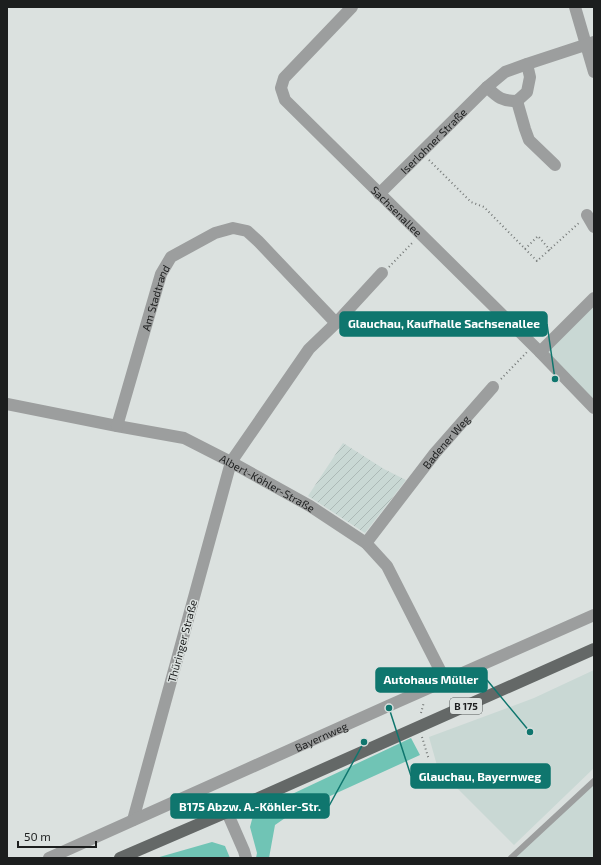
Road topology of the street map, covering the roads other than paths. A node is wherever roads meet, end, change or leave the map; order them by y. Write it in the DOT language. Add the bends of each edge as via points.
graph roads {
  1 [pos="352,7"];
  2 [pos="575,7"];
  3 [pos="590,43"];
  4 [pos="527,64"];
  5 [pos="594,72"];
  6 [pos="487,87"];
  7 [pos="517,101"];
  8 [pos="555,165"];
  9 [pos="379,194"];
  10 [pos="587,215"];
  11 [pos="594,227"];
  12 [pos="382,273"];
  13 [pos="594,298"];
  14 [pos="336,322"];
  15 [pos="537,349"];
  16 [pos="493,387"];
  17 [pos="7,404"];
  18 [pos="594,408"];
  19 [pos="117,426"];
  20 [pos="231,462"];
  21 [pos="366,543"];
  22 [pos="594,615"];
  23 [pos="594,649"];
  24 [pos="445,680"];
  25 [pos="594,781"];
  26 [pos="588,786"];
  27 [pos="594,792"];
  28 [pos="227,812"];
  29 [pos="133,820"];
  30 [pos="49,858"];
  31 [pos="120,858"];
  32 [pos="246,858"];
  33 [pos="511,858"];
  1 -- 9 [label="street, Sachsenallee" via="284,78 281,88 285,100"];
  2 -- 3 [label="street"];
  3 -- 4 [label="street, Iserlohner Straße"];
  3 -- 5 [label="street"];
  4 -- 6 [label="street, Iserlohner Straße" via="505,72"];
  4 -- 7 [label="street" via="530,77 527,92"];
  6 -- 7 [label="street" via="496,96 507,101"];
  6 -- 9 [label="street, Iserlohner Straße"];
  7 -- 8 [label="street" via="529,140"];
  9 -- 15 [label="street, Sachsenallee"];
  10 -- 11 [label="street"];
  12 -- 14 [label="street"];
  13 -- 15 [label="street"];
  14 -- 19 [label="street, Am Stadtrand" via="246,231 233,228 215,233 171,257 161,274"];
  14 -- 20 [label="street" via="309,349"];
  15 -- 18 [label="street, Sachsenallee"];
  16 -- 21 [label="street, Badener Weg" via="435,453"];
  17 -- 19 [label="street, Albert-Köhler-Straße"];
  19 -- 20 [label="street, Albert-Köhler-Straße" via="184,438"];
  20 -- 21 [label="street, Albert-Köhler-Straße" via="310,506"];
  20 -- 29 [label="street, Thüringer Straße"];
  21 -- 24 [label="street, Albert-Köhler-Straße" via="387,566"];
  22 -- 24 [label="street, Bayernweg"];
  23 -- 28 [label="main road, B 175"];
  24 -- 29 [label="street, Bayernweg"];
  25 -- 26 [label="lane"];
  26 -- 27 [label="lane"];
  26 -- 33 [label="lane"];
  28 -- 31 [label="main road, B 175"];
  28 -- 32 [label="street"];
  29 -- 30 [label="street, Bayernweg"];
}
